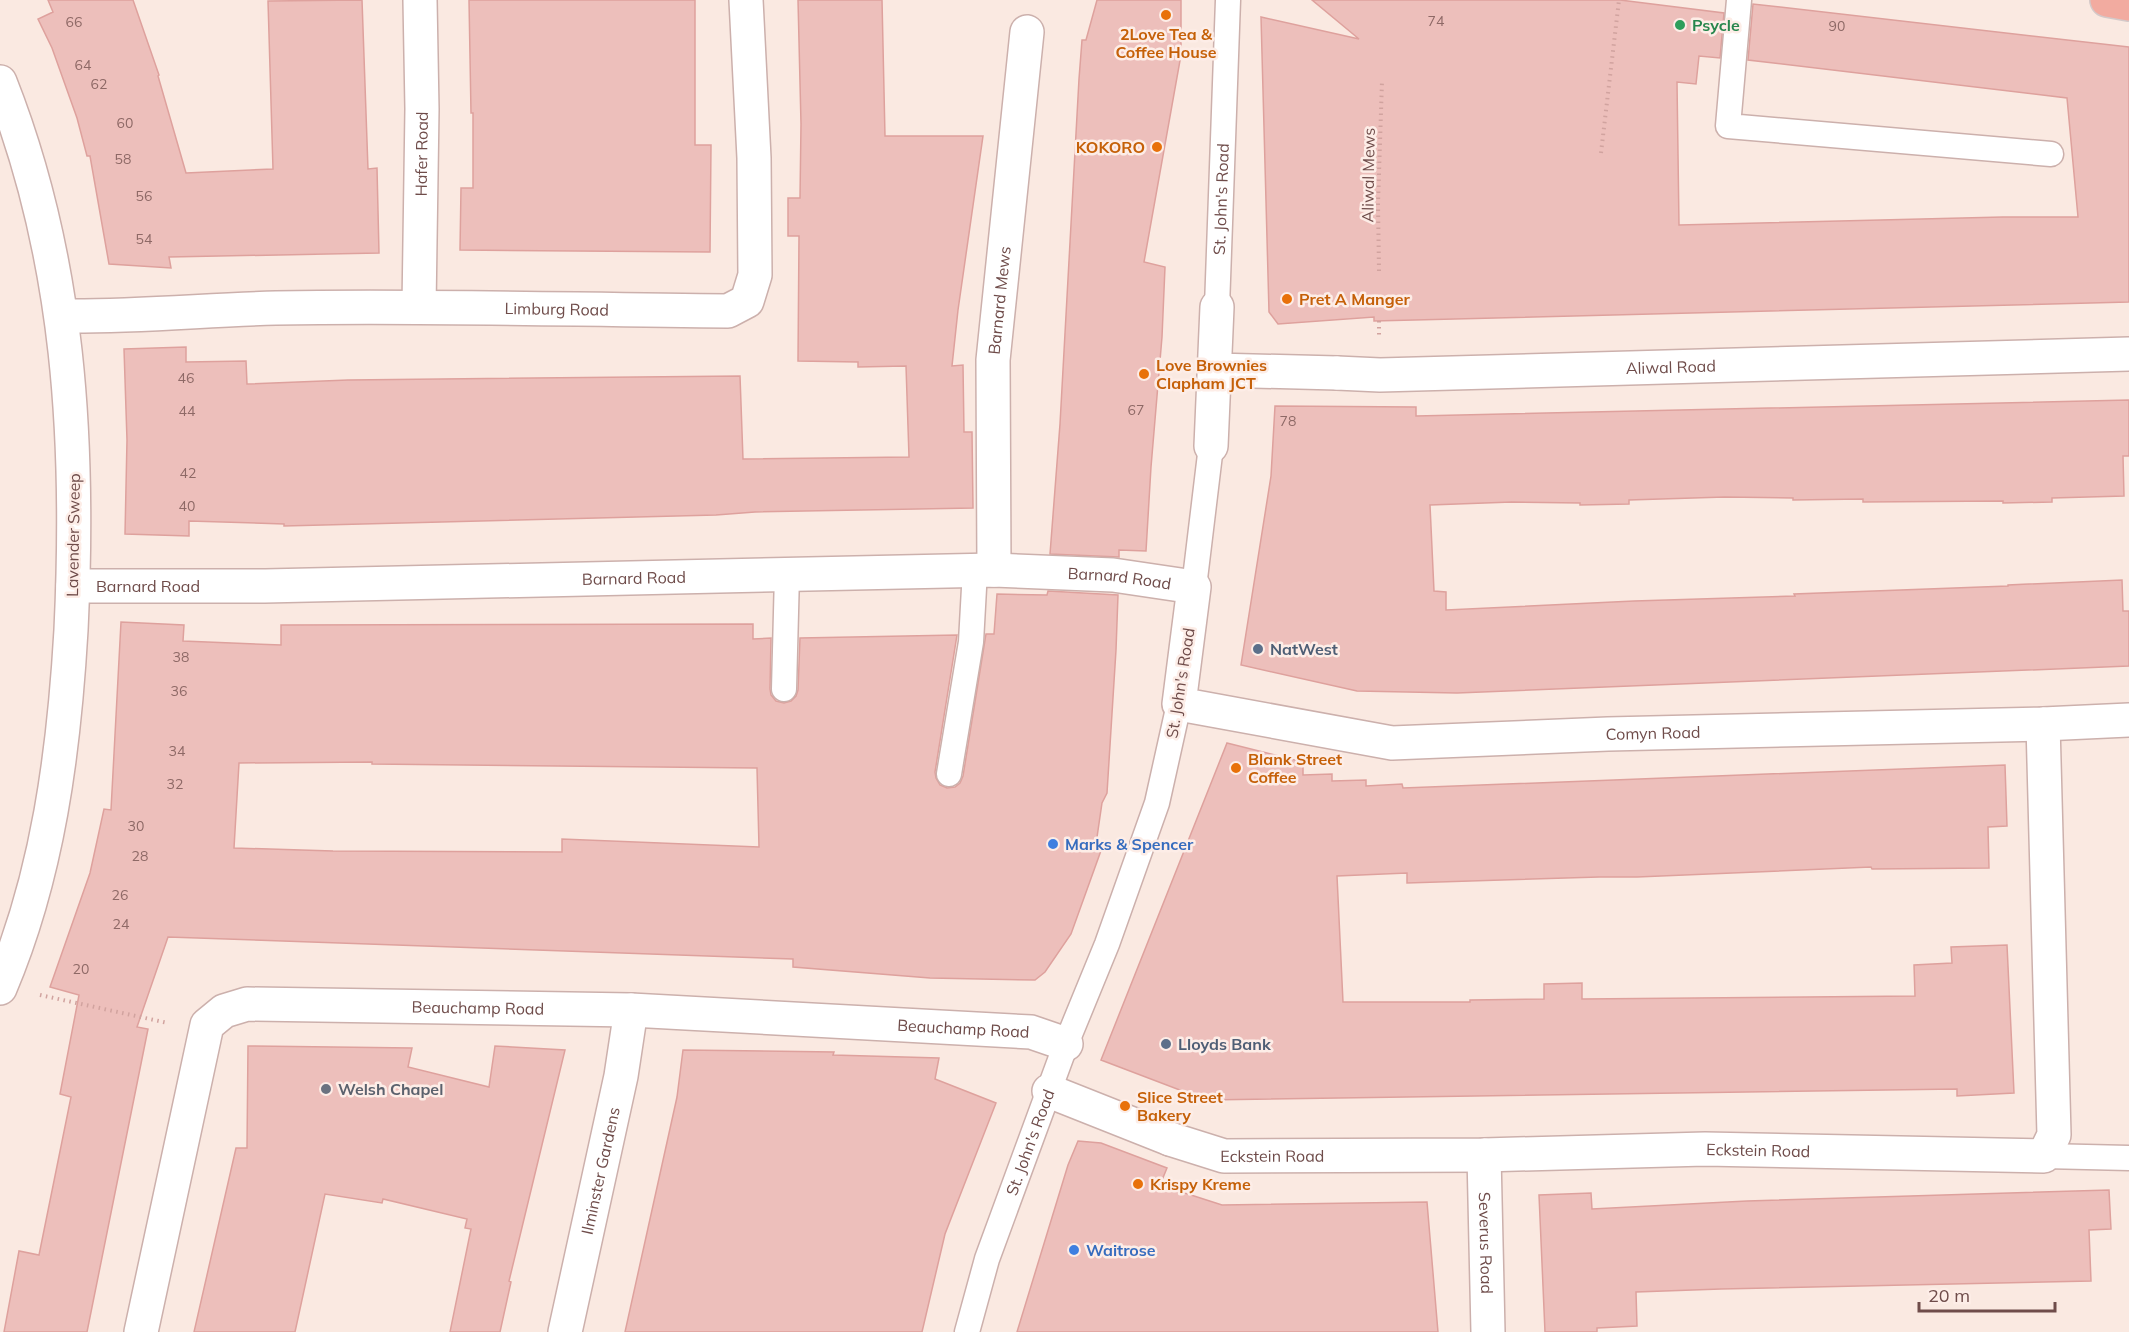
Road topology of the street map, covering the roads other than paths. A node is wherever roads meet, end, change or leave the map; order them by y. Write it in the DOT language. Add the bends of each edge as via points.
graph roads {
  1 [pos="420,0"];
  2 [pos="746,0"];
  3 [pos="1228,0"];
  4 [pos="1739,0"];
  5 [pos="2107,0"];
  6 [pos="2129,4"];
  7 [pos="1027,32"];
  8 [pos="0,82"];
  9 [pos="2051,154"];
  10 [pos="419,307"];
  11 [pos="1217,307"];
  12 [pos="62,316"];
  13 [pos="2129,354"];
  14 [pos="1215,370"];
  15 [pos="1211,446"];
  16 [pos="984,570"];
  17 [pos="787,574"];
  18 [pos="73,586"];
  19 [pos="1194,587"];
  20 [pos="784,689"];
  21 [pos="1179,704"];
  22 [pos="2129,720"];
  23 [pos="2043,724"];
  24 [pos="949,774"];
  25 [pos="1,985"];
  26 [pos="631,1010"];
  27 [pos="1066,1044"];
  28 [pos="1049,1090"];
  29 [pos="1484,1155"];
  30 [pos="2044,1156"];
  31 [pos="2129,1158"];
  32 [pos="141,1332"];
  33 [pos="565,1332"];
  34 [pos="967,1332"];
  35 [pos="1488,1332"];
  1 -- 10 [label="street, Hafer Road"];
  2 -- 10 [label="street, Limburg Road" via="755,263 747,301 728,311"];
  3 -- 11 [label="lane, St. John's Road"];
  4 -- 9 [label="lane" via="1728,126"];
  5 -- 6 [label="highway"];
  7 -- 16 [label="street, Barnard Mews" via="993,360"];
  8 -- 12 [label="street, Lavender Sweep" via="46,231"];
  10 -- 12 [label="street, Limburg Road"];
  11 -- 14 [label="street, St. John's Road"];
  12 -- 18 [label="street, Lavender Sweep" via="74,460"];
  13 -- 14 [label="street, Aliwal Road" via="1392,375"];
  14 -- 15 [label="street, St. John's Road"];
  15 -- 19 [label="lane, St. John's Road"];
  16 -- 17 [label="street, Barnard Road"];
  16 -- 19 [label="street, Barnard Road" via="1113,574"];
  16 -- 24 [label="lane"];
  17 -- 18 [label="street, Barnard Road" via="265,586"];
  17 -- 20 [label="lane"];
  18 -- 25 [label="street, Lavender Sweep" via="69,669 45,849 23,931"];
  19 -- 21 [label="street, St. John's Road"];
  21 -- 23 [label="street, Comyn Road" via="1392,743"];
  21 -- 27 [label="lane, St. John's Road" via="1157,803 1107,944"];
  22 -- 23 [label="street, Comyn Road"];
  23 -- 30 [label="street" via="2054,1135"];
  26 -- 27 [label="street, Beauchamp Road" via="1031,1032"];
  26 -- 32 [label="street, Beauchamp Road" via="247,1004 224,1011 207,1024"];
  26 -- 33 [label="street, Ilminster Gardens" via="621,1076"];
  27 -- 28 [label="lane, St. John's Road"];
  28 -- 29 [label="street, Eckstein Road" via="1170,1139 1224,1156"];
  28 -- 34 [label="lane, St. John's Road" via="987,1259"];
  29 -- 30 [label="street, Eckstein Road" via="1705,1149"];
  29 -- 35 [label="street, Severus Road"];
  30 -- 31 [label="lane"];
}
